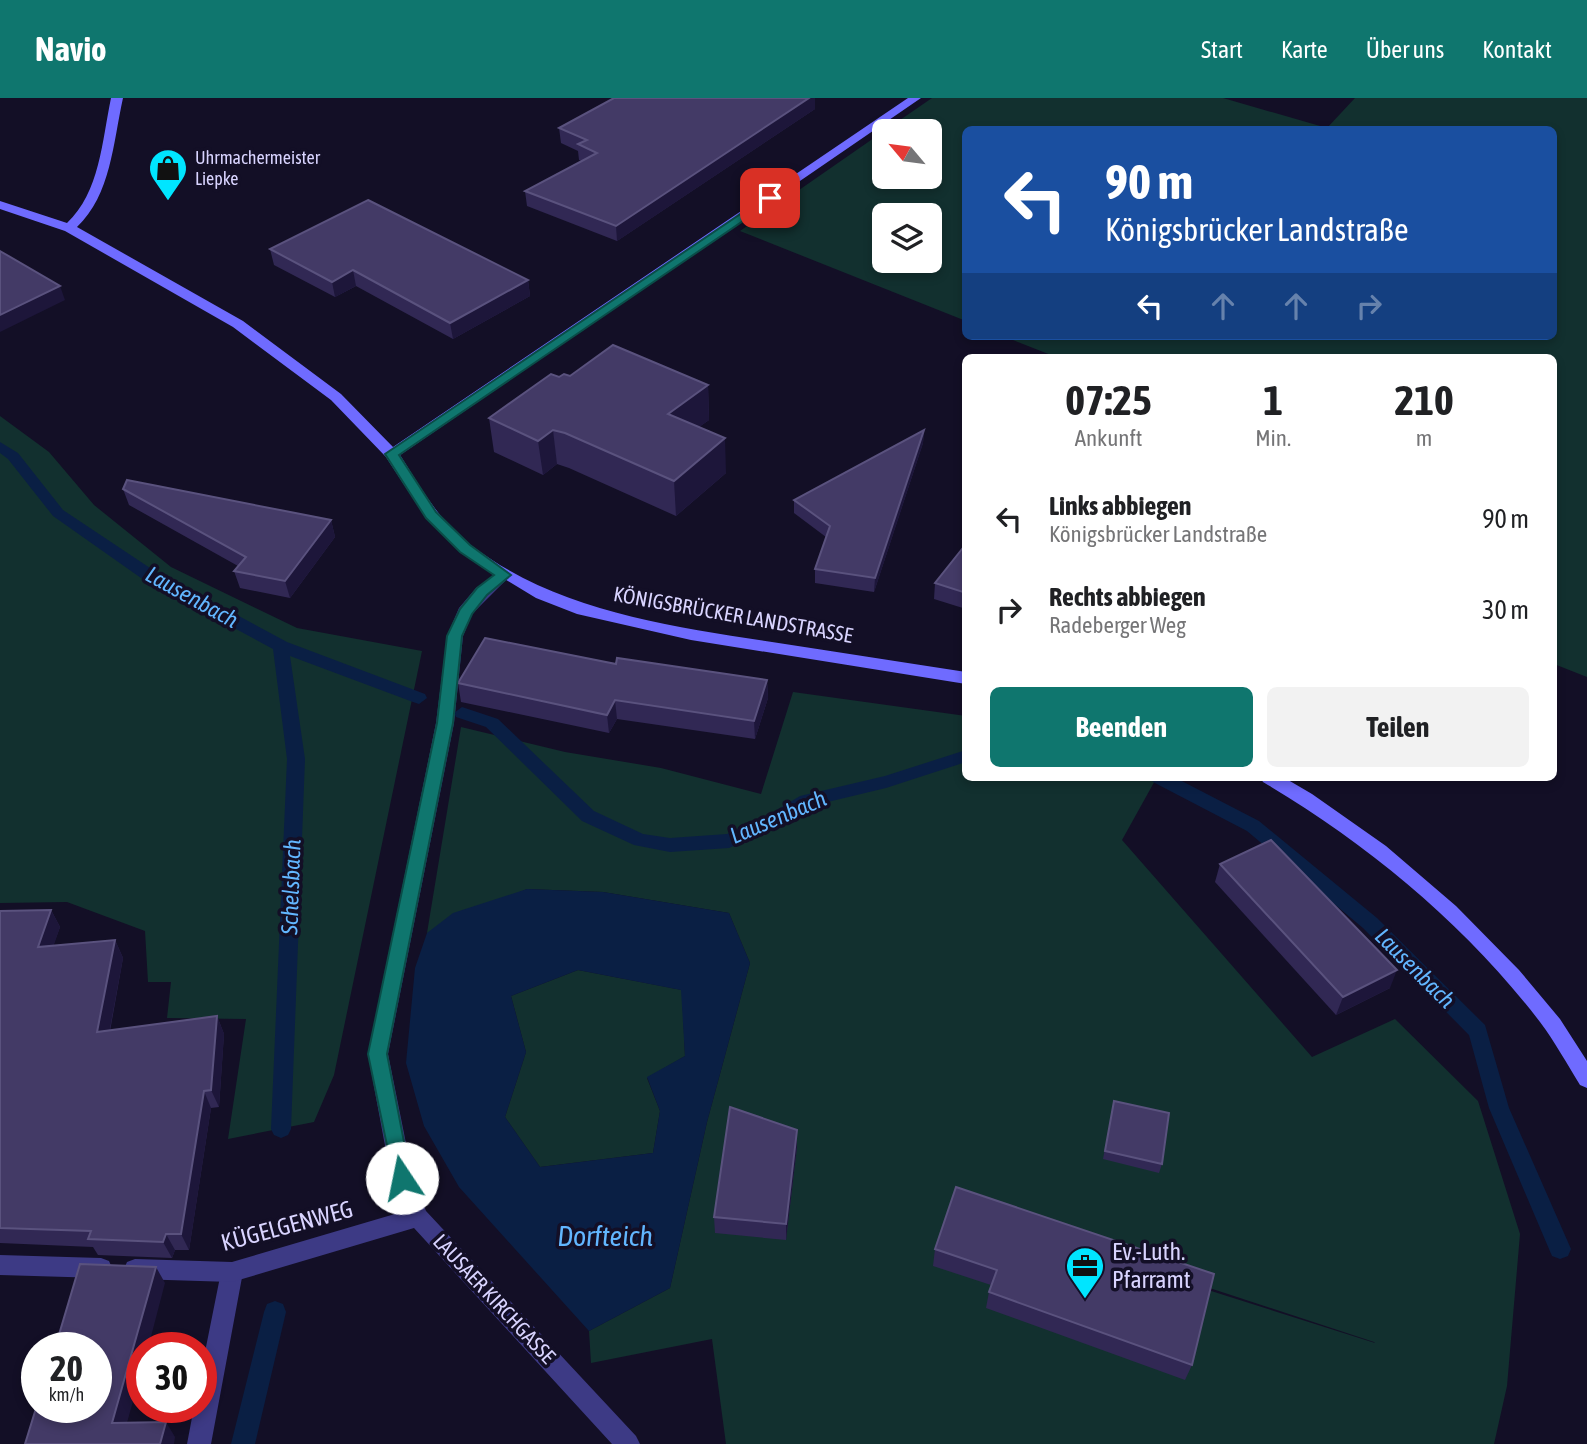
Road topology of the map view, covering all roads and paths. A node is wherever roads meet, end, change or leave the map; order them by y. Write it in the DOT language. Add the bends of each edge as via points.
graph roads {
  1 [pos="117,98"];
  2 [pos="915,98"];
  3 [pos="0,205"];
  4 [pos="69,228"];
  5 [pos="392,454"];
  6 [pos="504,575"];
  7 [pos="962,677"];
  8 [pos="1276,781"];
  9 [pos="1587,1079"];
  10 [pos="418,1217"];
  11 [pos="0,1265"];
  12 [pos="232,1272"];
  13 [pos="199,1444"];
  14 [pos="628,1444"];
  1 -- 4 [label="main road" via="96,194"];
  2 -- 5 [label="main road"];
  3 -- 4 [label="main road, KÖNIGSBRÜCKER LANDSTRASSE"];
  4 -- 5 [label="main road, KÖNIGSBRÜCKER LANDSTRASSE" via="238,324 336,397"];
  5 -- 6 [label="main road, KÖNIGSBRÜCKER LANDSTRASSE" via="431,515 465,549"];
  6 -- 7 [label="main road, KÖNIGSBRÜCKER LANDSTRASSE" via="583,610 626,621"];
  6 -- 10 [label="street, LAUSAER KIRCHGASSE" via="482,592 454,636 445,723 377,1054 402,1178"];
  8 -- 9 [label="main road" via="1375,848 1461,922 1541,1009"];
  10 -- 12 [label="street, KÜGELGENWEG"];
  10 -- 14 [label="street, LAUSAER KIRCHGASSE"];
  11 -- 12 [label="street, KÜGELGENWEG"];
  12 -- 13 [label="street"];
}
